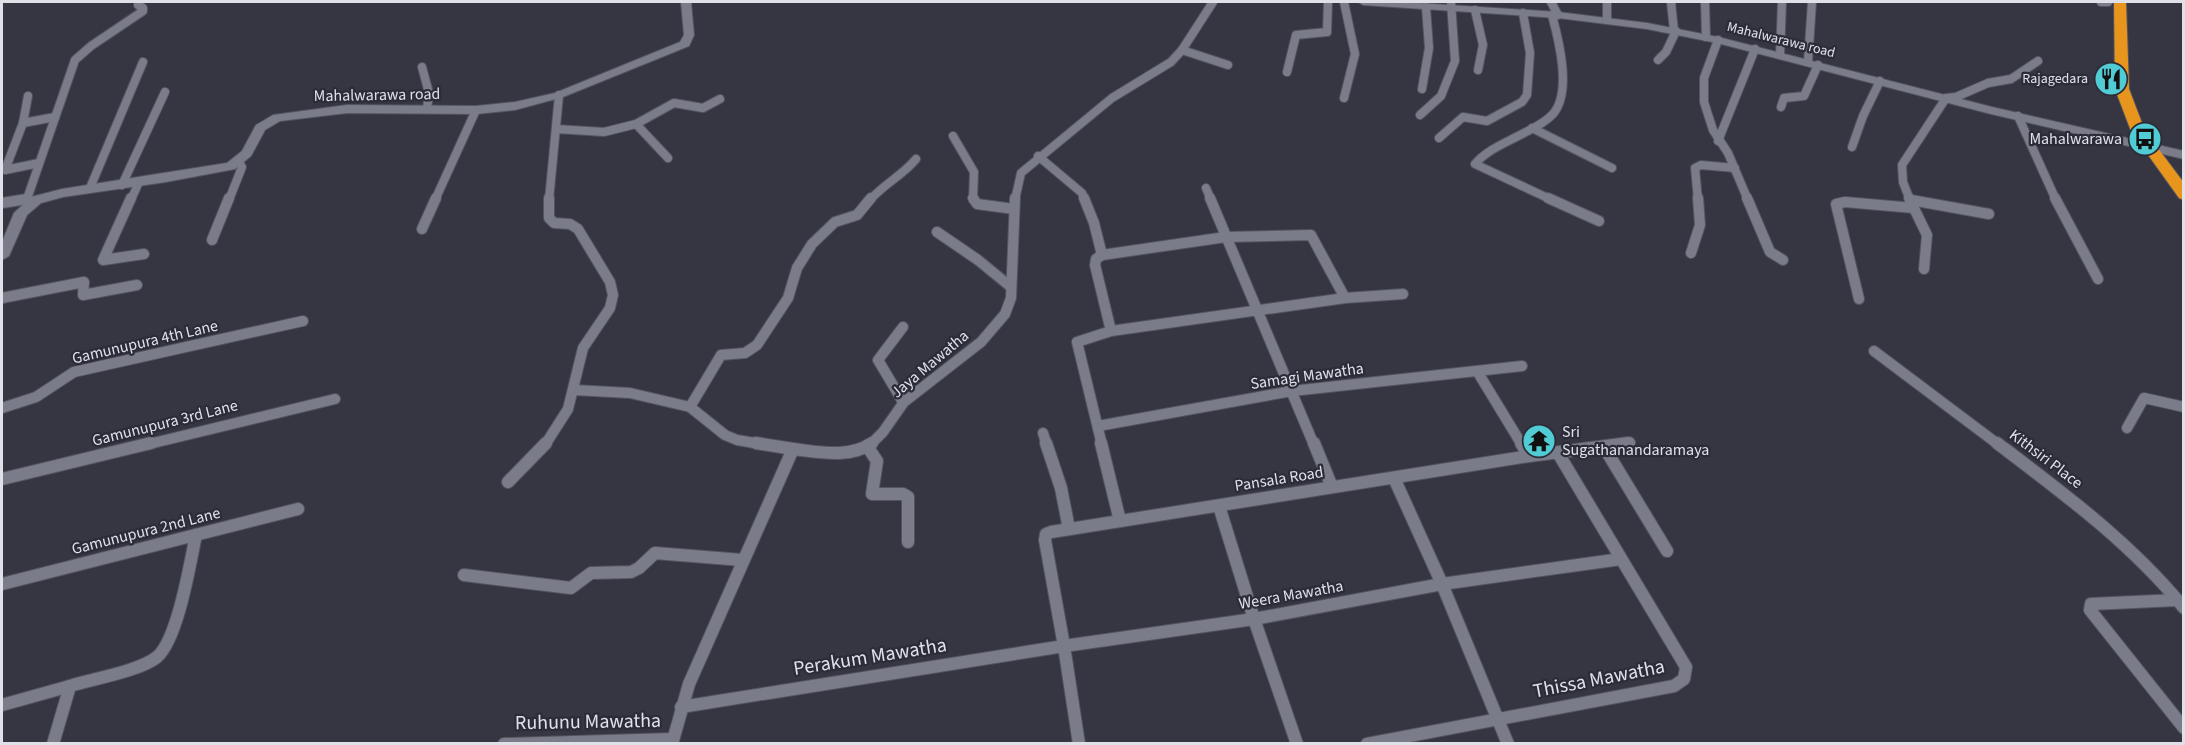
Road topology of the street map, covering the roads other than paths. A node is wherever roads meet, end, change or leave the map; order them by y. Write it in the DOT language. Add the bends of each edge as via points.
graph roads {
  1 [pos="139,2"];
  2 [pos="686,2"];
  3 [pos="1213,2"];
  4 [pos="1328,2"];
  5 [pos="1344,2"];
  6 [pos="1363,2"];
  7 [pos="1551,2"];
  8 [pos="1607,2"];
  9 [pos="1671,2"];
  10 [pos="1705,2"];
  11 [pos="1782,2"];
  12 [pos="1812,2"];
  13 [pos="2101,2"];
  14 [pos="2108,2"];
  15 [pos="2120,2"];
  16 [pos="2129,2"];
  17 [pos="1452,5"];
  18 [pos="1425,7"];
  19 [pos="1475,10"];
  20 [pos="1523,13"];
  21 [pos="1555,15"];
  22 [pos="1607,20"];
  23 [pos="1675,31"];
  24 [pos="1706,37"];
  25 [pos="1718,39"];
  26 [pos="1755,49"];
  27 [pos="1182,50"];
  28 [pos="1780,55"];
  29 [pos="1658,60"];
  30 [pos="2038,61"];
  31 [pos="143,62"];
  32 [pos="1813,63"];
  33 [pos="1228,65"];
  34 [pos="422,67"];
  35 [pos="1478,69"];
  36 [pos="1287,72"];
  37 [pos="1880,81"];
  38 [pos="1422,89"];
  39 [pos="165,92"];
  40 [pos="558,95"];
  41 [pos="28,96"];
  42 [pos="1344,98"];
  43 [pos="1946,98"];
  44 [pos="720,99"];
  45 [pos="1781,107"];
  46 [pos="427,109"];
  47 [pos="476,110"];
  48 [pos="1420,116"];
  49 [pos="2018,116"];
  50 [pos="55,117"];
  51 [pos="23,123"];
  52 [pos="636,124"];
  53 [pos="1532,128"];
  54 [pos="556,129"];
  55 [pos="953,136"];
  56 [pos="1439,138"];
  57 [pos="1718,141"];
  58 [pos="1852,147"];
  59 [pos="2153,148"];
  60 [pos="2184,155"];
  61 [pos="1038,156"];
  62 [pos="668,158"];
  63 [pos="916,159"];
  64 [pos="239,162"];
  65 [pos="39,163"];
  66 [pos="1612,168"];
  67 [pos="1735,168"];
  68 [pos="139,182"];
  69 [pos="2184,184"];
  70 [pos="122,185"];
  71 [pos="90,188"];
  72 [pos="1206,188"];
  73 [pos="2184,195"];
  74 [pos="29,201"];
  75 [pos="2,203"];
  76 [pos="1912,204"];
  77 [pos="1014,209"];
  78 [pos="1989,214"];
  79 [pos="1599,221"];
  80 [pos="422,229"];
  81 [pos="937,232"];
  82 [pos="1226,237"];
  83 [pos="212,240"];
  84 [pos="1691,253"];
  85 [pos="144,254"];
  86 [pos="1102,255"];
  87 [pos="2,256"];
  88 [pos="1783,260"];
  89 [pos="1924,269"];
  90 [pos="2098,279"];
  91 [pos="137,285"];
  92 [pos="1011,287"];
  93 [pos="1403,294"];
  94 [pos="2,298"];
  95 [pos="1345,298"];
  96 [pos="1859,299"];
  97 [pos="1257,312"];
  98 [pos="303,321"];
  99 [pos="903,327"];
  100 [pos="1112,331"];
  101 [pos="1874,351"];
  102 [pos="1522,366"];
  103 [pos="1477,371"];
  104 [pos="574,390"];
  105 [pos="1292,391"];
  106 [pos="335,399"];
  107 [pos="903,402"];
  108 [pos="2184,406"];
  109 [pos="690,407"];
  110 [pos="2,408"];
  111 [pos="1098,426"];
  112 [pos="2127,428"];
  113 [pos="1042,433"];
  114 [pos="1630,443"];
  115 [pos="867,446"];
  116 [pos="1604,447"];
  117 [pos="794,449"];
  118 [pos="1558,453"];
  119 [pos="1529,456"];
  120 [pos="1394,478"];
  121 [pos="2,479"];
  122 [pos="508,482"];
  123 [pos="1332,488"];
  124 [pos="1219,506"];
  125 [pos="298,509"];
  126 [pos="1120,521"];
  127 [pos="1069,528"];
  128 [pos="196,535"];
  129 [pos="908,542"];
  130 [pos="1667,551"];
  131 [pos="1621,559"];
  132 [pos="742,560"];
  133 [pos="464,575"];
  134 [pos="2,584"];
  135 [pos="1442,584"];
  136 [pos="2180,604"];
  137 [pos="1254,619"];
  138 [pos="1064,646"];
  139 [pos="70,686"];
  140 [pos="2,705"];
  141 [pos="681,707"];
  142 [pos="1497,718"];
  143 [pos="2184,728"];
  144 [pos="673,741"];
  145 [pos="53,744"];
  146 [pos="504,744"];
  147 [pos="1079,744"];
  148 [pos="1297,744"];
  149 [pos="1367,744"];
  150 [pos="1508,744"];
  1 -- 50 [label="street" via="143,11 75,60"];
  2 -- 40 [label="street, Mahalwarawa road" via="689,35 685,44"];
  3 -- 27 [label="street, Jaya Mawatha"];
  4 -- 36 [label="street" via="1327,32 1296,35"];
  5 -- 42 [label="street" via="1355,54"];
  6 -- 18 [label="street, Mahalwarawa road"];
  7 -- 21 [label="street"];
  8 -- 22 [label="street"];
  9 -- 23 [label="street"];
  10 -- 24 [label="street"];
  11 -- 28 [label="street"];
  12 -- 32 [label="street"];
  13 -- 14 [label="street"];
  15 -- 59 [label="highway" via="2122,89 2138,131"];
  16 -- 59 [label="highway" via="2130,91"];
  17 -- 18 [label="street, Mahalwarawa road"];
  17 -- 19 [label="street, Mahalwarawa road"];
  17 -- 48 [label="street" via="1455,61 1441,96"];
  18 -- 38 [label="street" via="1429,48"];
  19 -- 20 [label="street, Mahalwarawa road"];
  19 -- 35 [label="street" via="1483,45"];
  20 -- 21 [label="street, Mahalwarawa road"];
  20 -- 56 [label="street" via="1530,53 1527,95 1522,102 1487,121 1463,117"];
  21 -- 22 [label="street, Mahalwarawa road"];
  21 -- 53 [label="street" via="1562,88 1559,104 1553,114"];
  22 -- 23 [label="street, Mahalwarawa road"];
  23 -- 24 [label="street, Mahalwarawa road"];
  23 -- 29 [label="street"];
  24 -- 25 [label="street, Mahalwarawa road"];
  25 -- 26 [label="street, Mahalwarawa road"];
  25 -- 57 [label="street" via="1703,84 1707,119"];
  26 -- 28 [label="street, Mahalwarawa road"];
  26 -- 57 [label="street"];
  27 -- 33 [label="street"];
  27 -- 61 [label="street, Jaya Mawatha" via="1171,62 1112,98"];
  28 -- 32 [label="street, Mahalwarawa road"];
  30 -- 43 [label="street" via="2011,79"];
  31 -- 71 [label="street"];
  32 -- 37 [label="street, Mahalwarawa road"];
  32 -- 45 [label="street" via="1804,96 1784,98"];
  34 -- 46 [label="street" via="429,93"];
  37 -- 43 [label="street, Mahalwarawa road"];
  37 -- 58 [label="street"];
  39 -- 70 [label="street"];
  40 -- 47 [label="street, Mahalwarawa road" via="515,106"];
  40 -- 54 [label="street"];
  41 -- 51 [label="street"];
  43 -- 49 [label="street, Mahalwarawa road"];
  43 -- 76 [label="street" via="1902,165 1900,172"];
  44 -- 52 [label="street" via="703,109 674,103"];
  46 -- 47 [label="street, Mahalwarawa road"];
  46 -- 64 [label="street, Mahalwarawa road" via="347,109 277,118 260,128"];
  47 -- 80 [label="street"];
  49 -- 59 [label="street, Mahalwarawa road"];
  49 -- 90 [label="street" via="2060,209"];
  50 -- 51 [label="street"];
  50 -- 65 [label="street"];
  51 -- 65 [label="street" via="5,170"];
  52 -- 54 [label="street" via="604,132"];
  52 -- 62 [label="street"];
  53 -- 66 [label="street"];
  53 -- 79 [label="street" via="1493,150 1476,165"];
  54 -- 104 [label="street" via="549,218 578,229 610,282 613,295 610,308 583,348"];
  55 -- 77 [label="street" via="974,172 973,201"];
  57 -- 67 [label="street"];
  59 -- 60 [label="street, Mahalwarawa road"];
  59 -- 69 [label="highway"];
  59 -- 73 [label="highway"];
  61 -- 77 [label="street, Jaya Mawatha" via="1018,177"];
  61 -- 86 [label="street" via="1082,194"];
  63 -- 109 [label="street" via="880,188 857,215 835,222 812,244 796,268 788,298 764,336 751,350 721,355"];
  64 -- 68 [label="street"];
  64 -- 83 [label="street" via="242,166"];
  65 -- 74 [label="street"];
  67 -- 84 [label="street" via="1695,168 1700,225"];
  67 -- 88 [label="street" via="1770,252"];
  68 -- 70 [label="street"];
  68 -- 85 [label="street" via="103,260"];
  70 -- 71 [label="street"];
  71 -- 74 [label="street"];
  72 -- 82 [label="street"];
  74 -- 75 [label="street"];
  74 -- 87 [label="street"];
  76 -- 78 [label="street"];
  76 -- 89 [label="street" via="1927,233"];
  76 -- 96 [label="street" via="1836,204"];
  77 -- 92 [label="street, Jaya Mawatha"];
  81 -- 92 [label="street"];
  82 -- 86 [label="street"];
  82 -- 95 [label="street" via="1311,235"];
  82 -- 97 [label="street"];
  86 -- 100 [label="street" via="1095,265"];
  91 -- 94 [label="street" via="83,295 84,282"];
  92 -- 107 [label="street, Jaya Mawatha" via="1009,308 995,328"];
  93 -- 95 [label="street"];
  95 -- 97 [label="street"];
  97 -- 100 [label="street"];
  97 -- 105 [label="street"];
  98 -- 110 [label="street, Gamunupura 4th Lane" via="74,372 36,397"];
  99 -- 107 [label="street" via="878,360"];
  100 -- 111 [label="street" via="1077,342"];
  101 -- 136 [label="street, Kithsiri Place" via="2079,505 2157,574"];
  102 -- 103 [label="street, Samagi Mawatha"];
  103 -- 105 [label="street, Samagi Mawatha"];
  103 -- 119 [label="street"];
  104 -- 109 [label="street" via="630,393"];
  104 -- 122 [label="street" via="551,438"];
  105 -- 111 [label="street, Samagi Mawatha"];
  105 -- 123 [label="street"];
  106 -- 121 [label="street, Gamunupura 3rd Lane"];
  107 -- 115 [label="street, Jaya Mawatha" via="883,432"];
  108 -- 112 [label="street" via="2144,398"];
  109 -- 117 [label="street" via="737,440"];
  111 -- 126 [label="street"];
  113 -- 127 [label="street" via="1061,488"];
  114 -- 116 [label="street, Pansala Road"];
  115 -- 117 [label="street" via="841,452"];
  115 -- 129 [label="street" via="877,461 872,494 908,497"];
  116 -- 118 [label="street, Pansala Road"];
  116 -- 130 [label="street"];
  117 -- 132 [label="street"];
  118 -- 119 [label="street, Pansala Road"];
  118 -- 131 [label="street, Thissa Mawatha"];
  119 -- 120 [label="street, Pansala Road"];
  120 -- 123 [label="street, Pansala Road"];
  120 -- 135 [label="street"];
  123 -- 124 [label="street, Pansala Road"];
  124 -- 126 [label="street, Pansala Road"];
  124 -- 137 [label="street"];
  125 -- 128 [label="street, Gamunupura 2nd Lane"];
  126 -- 127 [label="street, Pansala Road"];
  127 -- 138 [label="street, Pansala Road" via="1046,534 1045,540"];
  128 -- 134 [label="street, Gamunupura 2nd Lane"];
  128 -- 139 [label="street" via="174,628 163,651 152,660"];
  131 -- 135 [label="street, Weera Mawatha"];
  131 -- 142 [label="street, Thissa Mawatha" via="1686,667 1681,683"];
  132 -- 133 [label="street" via="655,554 631,572 591,573 571,588"];
  132 -- 141 [label="street"];
  135 -- 137 [label="street, Weera Mawatha"];
  135 -- 142 [label="street"];
  136 -- 143 [label="street" via="2091,604 2090,610"];
  137 -- 138 [label="street, Weera Mawatha"];
  137 -- 148 [label="street"];
  138 -- 141 [label="street, Perakum Mawatha"];
  138 -- 147 [label="street"];
  139 -- 140 [label="street"];
  139 -- 145 [label="street"];
  141 -- 144 [label="street"];
  142 -- 149 [label="street, Thissa Mawatha"];
  142 -- 150 [label="street"];
  144 -- 146 [label="street, Ruhunu Mawatha"];
}
